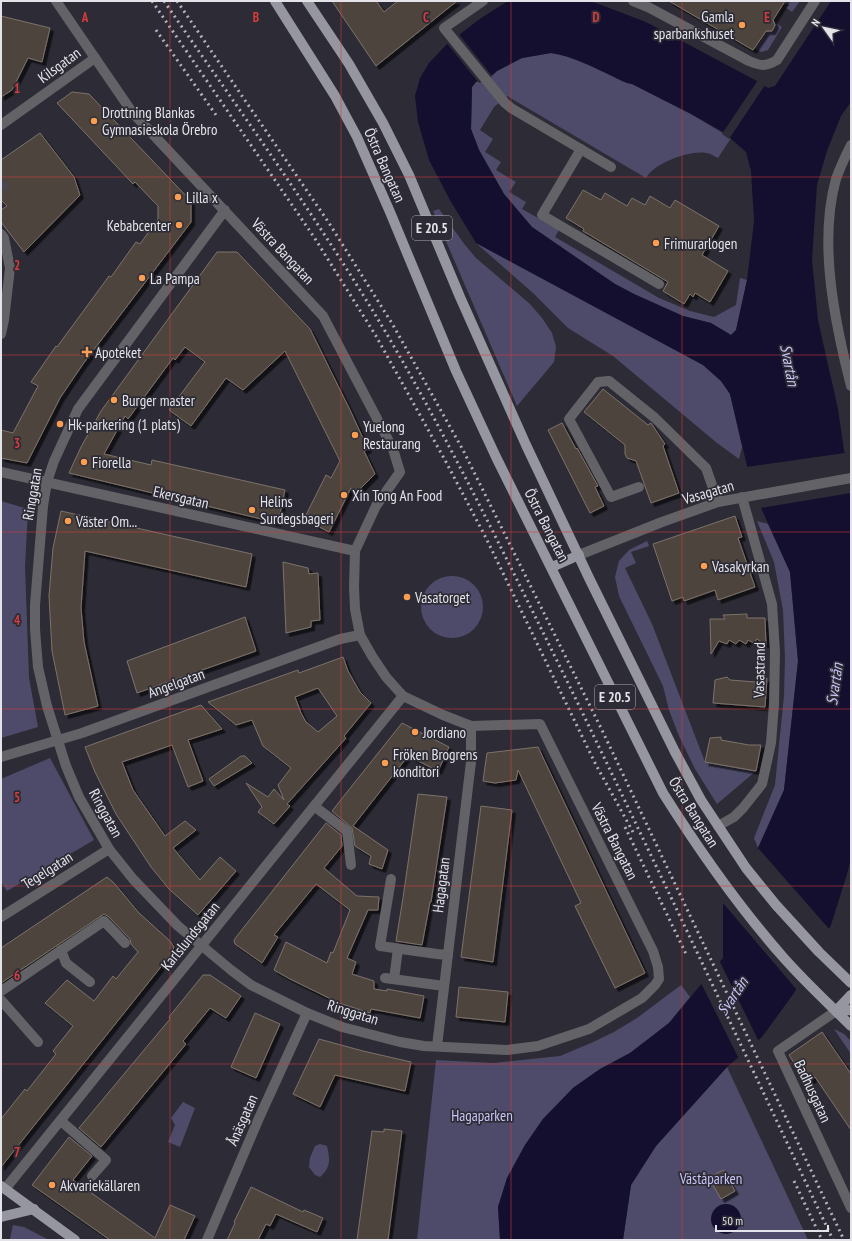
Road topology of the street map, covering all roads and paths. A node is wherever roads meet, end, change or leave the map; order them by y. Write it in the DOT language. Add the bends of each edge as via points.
graph roads {
  1 [pos="56,1"];
  2 [pos="275,1"];
  3 [pos="307,1"];
  4 [pos="483,1"];
  5 [pos="633,1"];
  6 [pos="815,1"];
  7 [pos="95,58"];
  8 [pos="1,125"];
  9 [pos="851,145"];
  10 [pos="581,149"];
  11 [pos="611,167"];
  12 [pos="224,210"];
  13 [pos="1,234"];
  14 [pos="659,284"];
  15 [pos="1,334"];
  16 [pos="851,386"];
  17 [pos="1,472"];
  18 [pos="851,478"];
  19 [pos="47,482"];
  20 [pos="639,487"];
  21 [pos="742,497"];
  22 [pos="718,502"];
  23 [pos="354,551"];
  24 [pos="579,554"];
  25 [pos="552,567"];
  26 [pos="360,635"];
  27 [pos="403,696"];
  28 [pos="471,726"];
  29 [pos="57,741"];
  30 [pos="1,756"];
  31 [pos="314,806"];
  32 [pos="718,826"];
  33 [pos="109,849"];
  34 [pos="351,865"];
  35 [pos="391,879"];
  36 [pos="1,916"];
  37 [pos="125,943"];
  38 [pos="201,946"];
  39 [pos="398,948"];
  40 [pos="61,950"];
  41 [pos="448,955"];
  42 [pos="659,972"];
  43 [pos="90,982"];
  44 [pos="851,983"];
  45 [pos="444,986"];
  46 [pos="1,991"];
  47 [pos="851,995"];
  48 [pos="1,1000"];
  49 [pos="851,1010"];
  50 [pos="836,1011"];
  51 [pos="307,1013"];
  52 [pos="851,1026"];
  53 [pos="38,1042"];
  54 [pos="437,1046"];
  55 [pos="61,1121"];
  56 [pos="92,1176"];
  57 [pos="2,1190"];
  58 [pos="851,1208"];
  59 [pos="34,1209"];
  60 [pos="1,1217"];
  61 [pos="75,1240"];
  62 [pos="207,1240"];
  1 -- 7 [label="street, Västra Bangatan"];
  2 -- 25 [label="main road, Östra Bangatan / E 20.5" via="357,136 456,372"];
  3 -- 24 [label="main road, Östra Bangatan / E 20.5" via="349,64 409,175 526,445"];
  4 -- 10 [label="street" via="444,28 498,96 511,108"];
  5 -- 6 [label="street" via="749,61 768,65 777,60"];
  7 -- 8 [label="street, Kilsgatan"];
  7 -- 12 [label="street, Västra Bangatan" via="132,112"];
  9 -- 16 [label="street" via="836,178 828,237 829,274"];
  10 -- 11 [label="street"];
  10 -- 14 [label="street" via="542,215"];
  12 -- 19 [label="street, Ringgatan" via="78,409"];
  12 -- 23 [label="street, Västra Bangatan" via="324,316 395,456 400,472 376,506"];
  13 -- 15 [label="street" via="10,268"];
  17 -- 19 [label="street, Ekersgatan"];
  18 -- 21 [label="street, Vasagatan"];
  19 -- 23 [label="street, Ekersgatan"];
  19 -- 29 [label="street, Ringgatan" via="43,506 35,628 38,667"];
  20 -- 22 [label="street" via="611,497 569,419 598,382 609,381 655,418 706,468"];
  21 -- 22 [label="street, Vasagatan"];
  21 -- 32 [label="street, Vasastrand" via="772,604 775,652 771,743 762,784 743,808"];
  22 -- 24 [label="street, Vasagatan"];
  23 -- 26 [label="street" via="354,602"];
  24 -- 25 [label="main road"];
  24 -- 32 [label="main road, Östra Bangatan / E 20.5" via="675,752"];
  25 -- 50 [label="main road, Östra Bangatan / E 20.5" via="663,793 682,824 730,893 784,958"];
  26 -- 27 [label="street" via="379,666"];
  26 -- 29 [label="street, Angelgatan" via="340,639"];
  27 -- 28 [label="street"];
  27 -- 31 [label="street, Karlslundsgatan"];
  28 -- 41 [label="street, Hagagatan" via="471,762"];
  28 -- 42 [label="street, Västra Bangatan" via="540,724 653,950"];
  29 -- 30 [label="street, Angelgatan"];
  29 -- 33 [label="street, Ringgatan" via="79,797"];
  31 -- 34 [label="street" via="347,831"];
  31 -- 38 [label="street, Karlslundsgatan"];
  32 -- 44 [label="main road, Östra Bangatan / E 20.5" via="746,868 776,905 818,952"];
  33 -- 36 [label="street, Tegelgatan"];
  33 -- 38 [label="street, Ringgatan" via="157,906"];
  35 -- 39 [label="street" via="380,946"];
  37 -- 40 [label="street" via="104,921"];
  38 -- 51 [label="street, Ringgatan" via="251,985"];
  38 -- 55 [label="street, Karlslundsgatan"];
  39 -- 41 [label="street"];
  39 -- 45 [label="street" via="390,978"];
  40 -- 43 [label="street" via="66,963"];
  40 -- 46 [label="street"];
  41 -- 45 [label="street, Hagagatan"];
  42 -- 54 [label="street, Ringgatan" via="659,979 642,998 589,1029 538,1046 507,1050"];
  45 -- 54 [label="street, Hagagatan"];
  47 -- 50 [label="main road"];
  48 -- 53 [label="street"];
  49 -- 50 [label="main road"];
  50 -- 52 [label="main road, Östra Bangatan / E 20.5"];
  50 -- 58 [label="street, Badhusgatan" via="778,1051"];
  51 -- 54 [label="street, Ringgatan" via="342,1027 400,1042"];
  51 -- 62 [label="street, Ånäsgatan"];
  55 -- 56 [label="street" via="106,1160"];
  55 -- 57 [label="street, Karlslundsgatan"];
  57 -- 59 [label="main road"];
  59 -- 60 [label="main road"];
  59 -- 61 [label="main road"];
}
